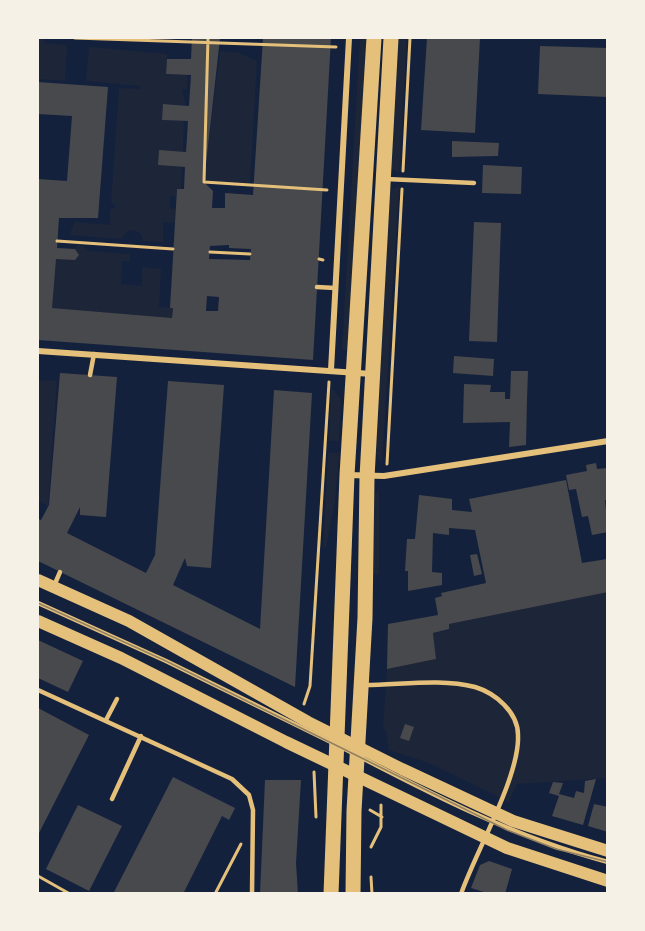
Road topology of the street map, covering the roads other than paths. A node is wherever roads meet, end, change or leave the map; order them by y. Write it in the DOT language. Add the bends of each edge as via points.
graph roads {
  1 [pos="349,38"];
  2 [pos="374,38"];
  3 [pos="391,38"];
  4 [pos="384,179"];
  5 [pos="474,183"];
  6 [pos="317,287"];
  7 [pos="335,288"];
  8 [pos="38,351"];
  9 [pos="94,354"];
  10 [pos="331,370"];
  11 [pos="354,373"];
  12 [pos="373,374"];
  13 [pos="90,375"];
  14 [pos="608,441"];
  15 [pos="347,475"];
  16 [pos="367,477"];
  17 [pos="60,572"];
  18 [pos="38,579"];
  19 [pos="54,587"];
  20 [pos="38,603"];
  21 [pos="38,621"];
  22 [pos="362,685"];
  23 [pos="38,690"];
  24 [pos="117,699"];
  25 [pos="106,720"];
  26 [pos="141,736"];
  27 [pos="335,739"];
  28 [pos="358,751"];
  29 [pos="335,764"];
  30 [pos="357,774"];
  31 [pos="112,799"];
  32 [pos="493,818"];
  33 [pos="483,837"];
  34 [pos="608,851"];
  35 [pos="608,862"];
  36 [pos="608,881"];
  37 [pos="252,894"];
  38 [pos="331,894"];
  39 [pos="353,894"];
  40 [pos="461,894"];
  1 -- 7 [label="street"];
  2 -- 11 [label="main road"];
  3 -- 4 [label="main road"];
  4 -- 5 [label="lane"];
  4 -- 12 [label="main road"];
  6 -- 7 [label="lane"];
  7 -- 10 [label="street"];
  8 -- 9 [label="street"];
  9 -- 10 [label="street"];
  9 -- 13 [label="lane"];
  10 -- 11 [label="street"];
  11 -- 12 [label="street"];
  11 -- 15 [label="main road"];
  12 -- 16 [label="main road"];
  14 -- 16 [label="street"];
  15 -- 16 [label="street"];
  15 -- 27 [label="main road"];
  16 -- 22 [label="main road"];
  17 -- 19 [label="lane"];
  18 -- 19 [label="main road"];
  19 -- 27 [label="main road" via="129,621"];
  20 -- 27 [label="lane"];
  21 -- 29 [label="main road"];
  22 -- 28 [label="main road"];
  22 -- 32 [label="lane" via="474,687 494,695 511,712 519,734 513,764"];
  23 -- 25 [label="lane"];
  24 -- 25 [label="lane"];
  25 -- 26 [label="lane"];
  26 -- 31 [label="lane"];
  26 -- 37 [label="lane" via="232,779 249,795 253,821"];
  27 -- 28 [label="main road"];
  27 -- 29 [label="main road"];
  28 -- 30 [label="main road"];
  28 -- 32 [label="main road"];
  29 -- 30 [label="main road"];
  29 -- 38 [label="main road"];
  30 -- 33 [label="main road"];
  30 -- 39 [label="main road"];
  32 -- 33 [label="lane"];
  32 -- 34 [label="main road"];
  32 -- 35 [label="lane" via="556,849"];
  33 -- 36 [label="main road"];
  33 -- 40 [label="lane"];
}
